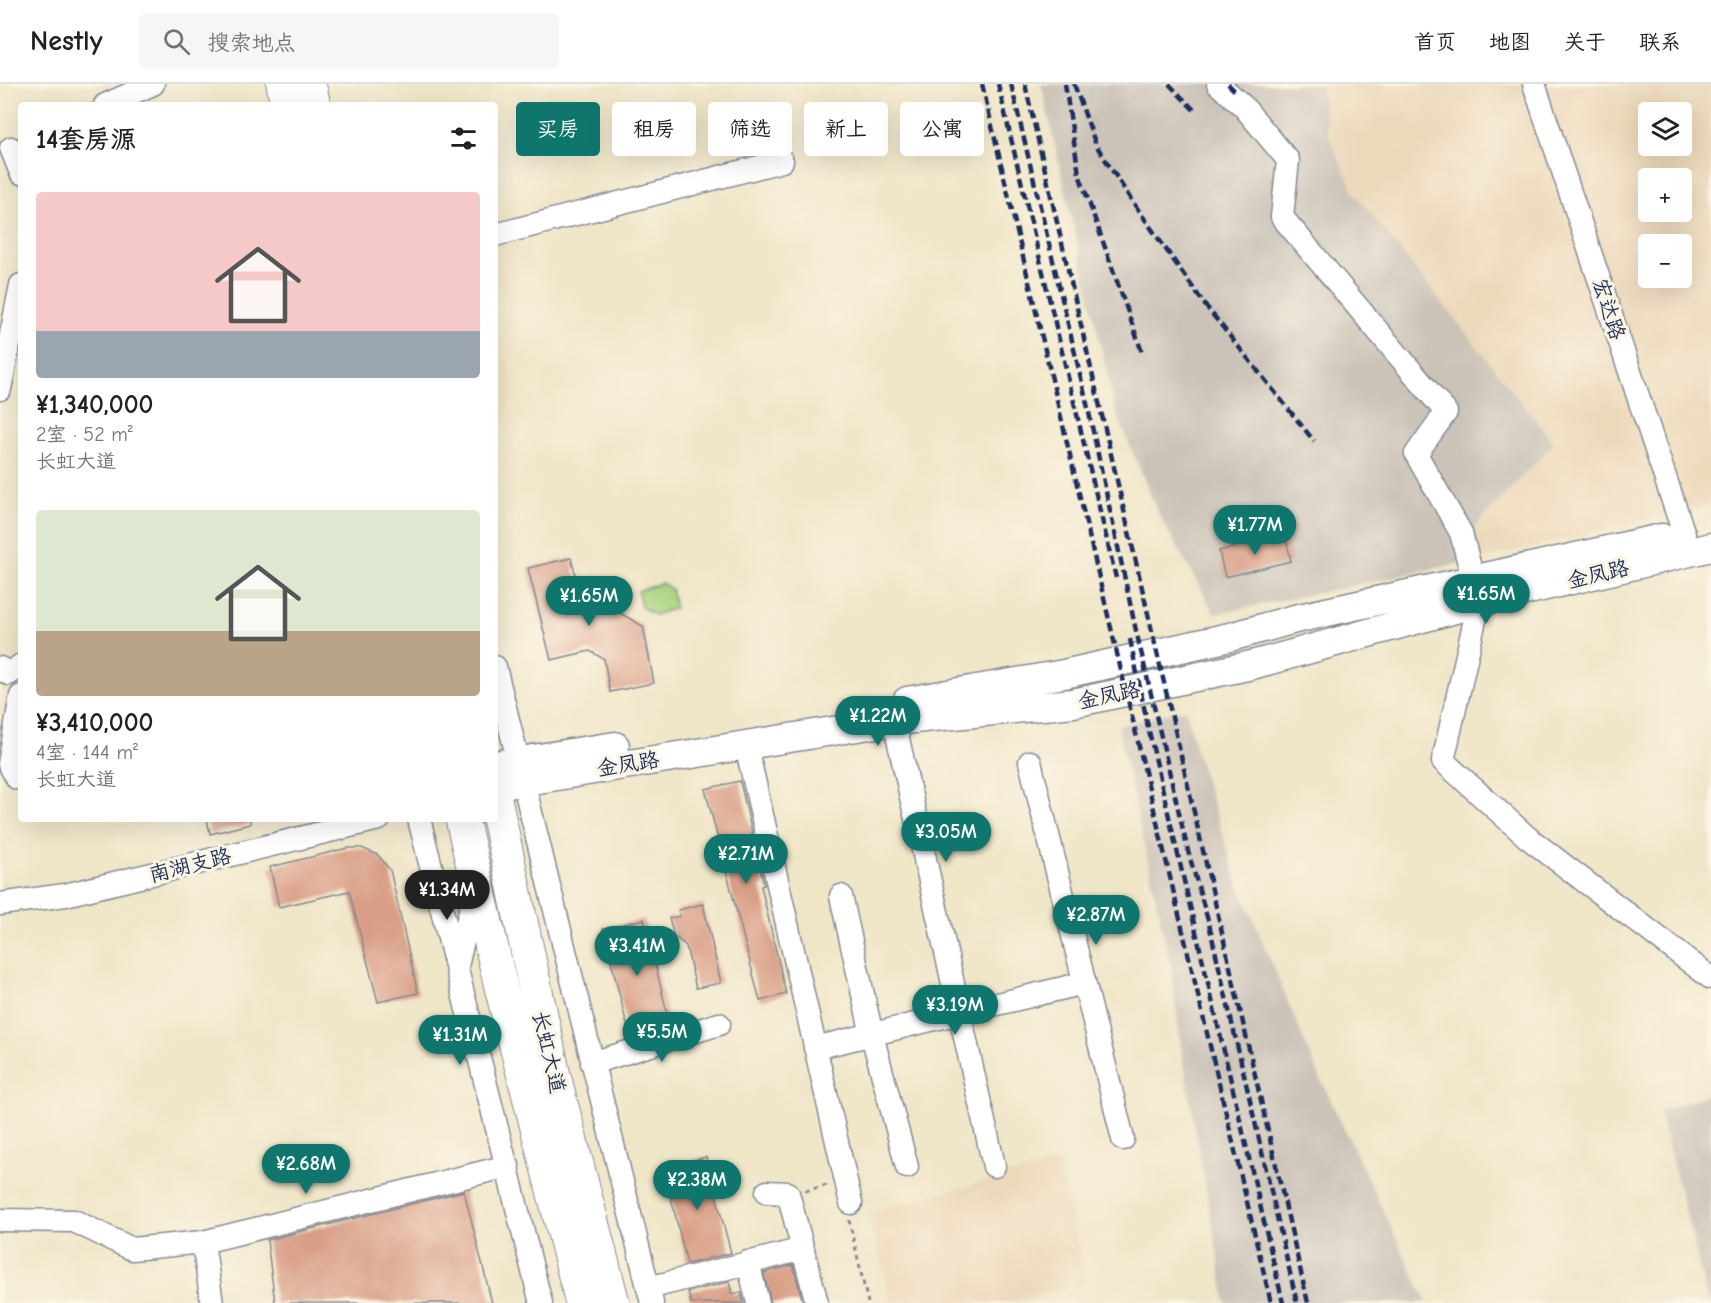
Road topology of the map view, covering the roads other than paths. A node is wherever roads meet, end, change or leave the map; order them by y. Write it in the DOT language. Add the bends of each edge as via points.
graph roads {
  1 [pos="153,84"];
  2 [pos="266,84"];
  3 [pos="283,84"];
  4 [pos="1218,84"];
  5 [pos="1534,84"];
  6 [pos="305,98"];
  7 [pos="112,102"];
  8 [pos="11,149"];
  9 [pos="782,161"];
  10 [pos="18,166"];
  11 [pos="498,234"];
  12 [pos="18,300"];
  13 [pos="0,388"];
  14 [pos="1711,528"];
  15 [pos="1684,534"];
  16 [pos="1711,547"];
  17 [pos="1476,591"];
  18 [pos="18,667"];
  19 [pos="0,668"];
  20 [pos="498,685"];
  21 [pos="18,713"];
  22 [pos="894,721"];
  23 [pos="746,745"];
  24 [pos="1030,762"];
  25 [pos="512,769"];
  26 [pos="18,778"];
  27 [pos="498,783"];
  28 [pos="498,813"];
  29 [pos="367,822"];
  30 [pos="420,822"];
  31 [pos="463,822"];
  32 [pos="477,882"];
  33 [pos="841,896"];
  34 [pos="0,904"];
  35 [pos="456,969"];
  36 [pos="1711,978"];
  37 [pos="1084,983"];
  38 [pos="958,1014"];
  39 [pos="719,1024"];
  40 [pos="872,1035"];
  41 [pos="815,1048"];
  42 [pos="592,1063"];
  43 [pos="1123,1139"];
  44 [pos="508,1166"];
  45 [pos="994,1166"];
  46 [pos="907,1167"];
  47 [pos="767,1192"];
  48 [pos="849,1209"];
  49 [pos="0,1220"];
  50 [pos="203,1242"];
  51 [pos="803,1249"];
  52 [pos="748,1262"];
  53 [pos="650,1295"];
  54 [pos="606,1300"];
  55 [pos="212,1303"];
  56 [pos="542,1303"];
  57 [pos="758,1303"];
  58 [pos="817,1303"];
  1 -- 7 [label="street"];
  2 -- 6 [label="street"];
  3 -- 6 [label="highway"];
  4 -- 17 [label="street" via="1243,106 1288,160 1282,217 1446,412 1416,454 1461,532"];
  5 -- 15 [label="street, 宏达路"];
  8 -- 10 [label="street"];
  9 -- 11 [label="street"];
  12 -- 13 [label="street"];
  14 -- 15 [label="main road, 金凤路"];
  15 -- 17 [label="main road, 金凤路"];
  16 -- 17 [label="main road, 金凤路"];
  17 -- 22 [label="main road, 金凤路" via="1310,650 1073,703"];
  17 -- 25 [label="main road, 金凤路" via="1064,674"];
  17 -- 36 [label="street" via="1443,761 1527,837"];
  18 -- 19 [label="street" via="9,674"];
  20 -- 25 [label="street"];
  21 -- 26 [label="street" via="9,764"];
  22 -- 23 [label="main road, 金凤路"];
  22 -- 38 [label="street"];
  23 -- 25 [label="main road, 金凤路"];
  23 -- 41 [label="street"];
  24 -- 37 [label="street"];
  25 -- 27 [label="main road, 金凤路"];
  25 -- 42 [label="street"];
  28 -- 54 [label="highway, 长虹大道"];
  29 -- 34 [label="street, 南湖支路" via="65,896"];
  30 -- 35 [label="street"];
  31 -- 32 [label="highway, 长虹大道"];
  32 -- 35 [label="street"];
  32 -- 54 [label="highway, 长虹大道"];
  33 -- 40 [label="street"];
  35 -- 44 [label="street"];
  37 -- 38 [label="street"];
  37 -- 43 [label="street"];
  38 -- 40 [label="street"];
  38 -- 45 [label="street"];
  39 -- 42 [label="street"];
  40 -- 41 [label="street"];
  40 -- 46 [label="street"];
  41 -- 48 [label="street"];
  42 -- 53 [label="street"];
  44 -- 50 [label="street"];
  44 -- 56 [label="street"];
  47 -- 51 [label="street" via="788,1193"];
  49 -- 50 [label="street" via="74,1221 132,1249"];
  50 -- 55 [label="street"];
  51 -- 52 [label="street"];
  51 -- 58 [label="street"];
  52 -- 53 [label="street"];
  52 -- 57 [label="street"];
}
